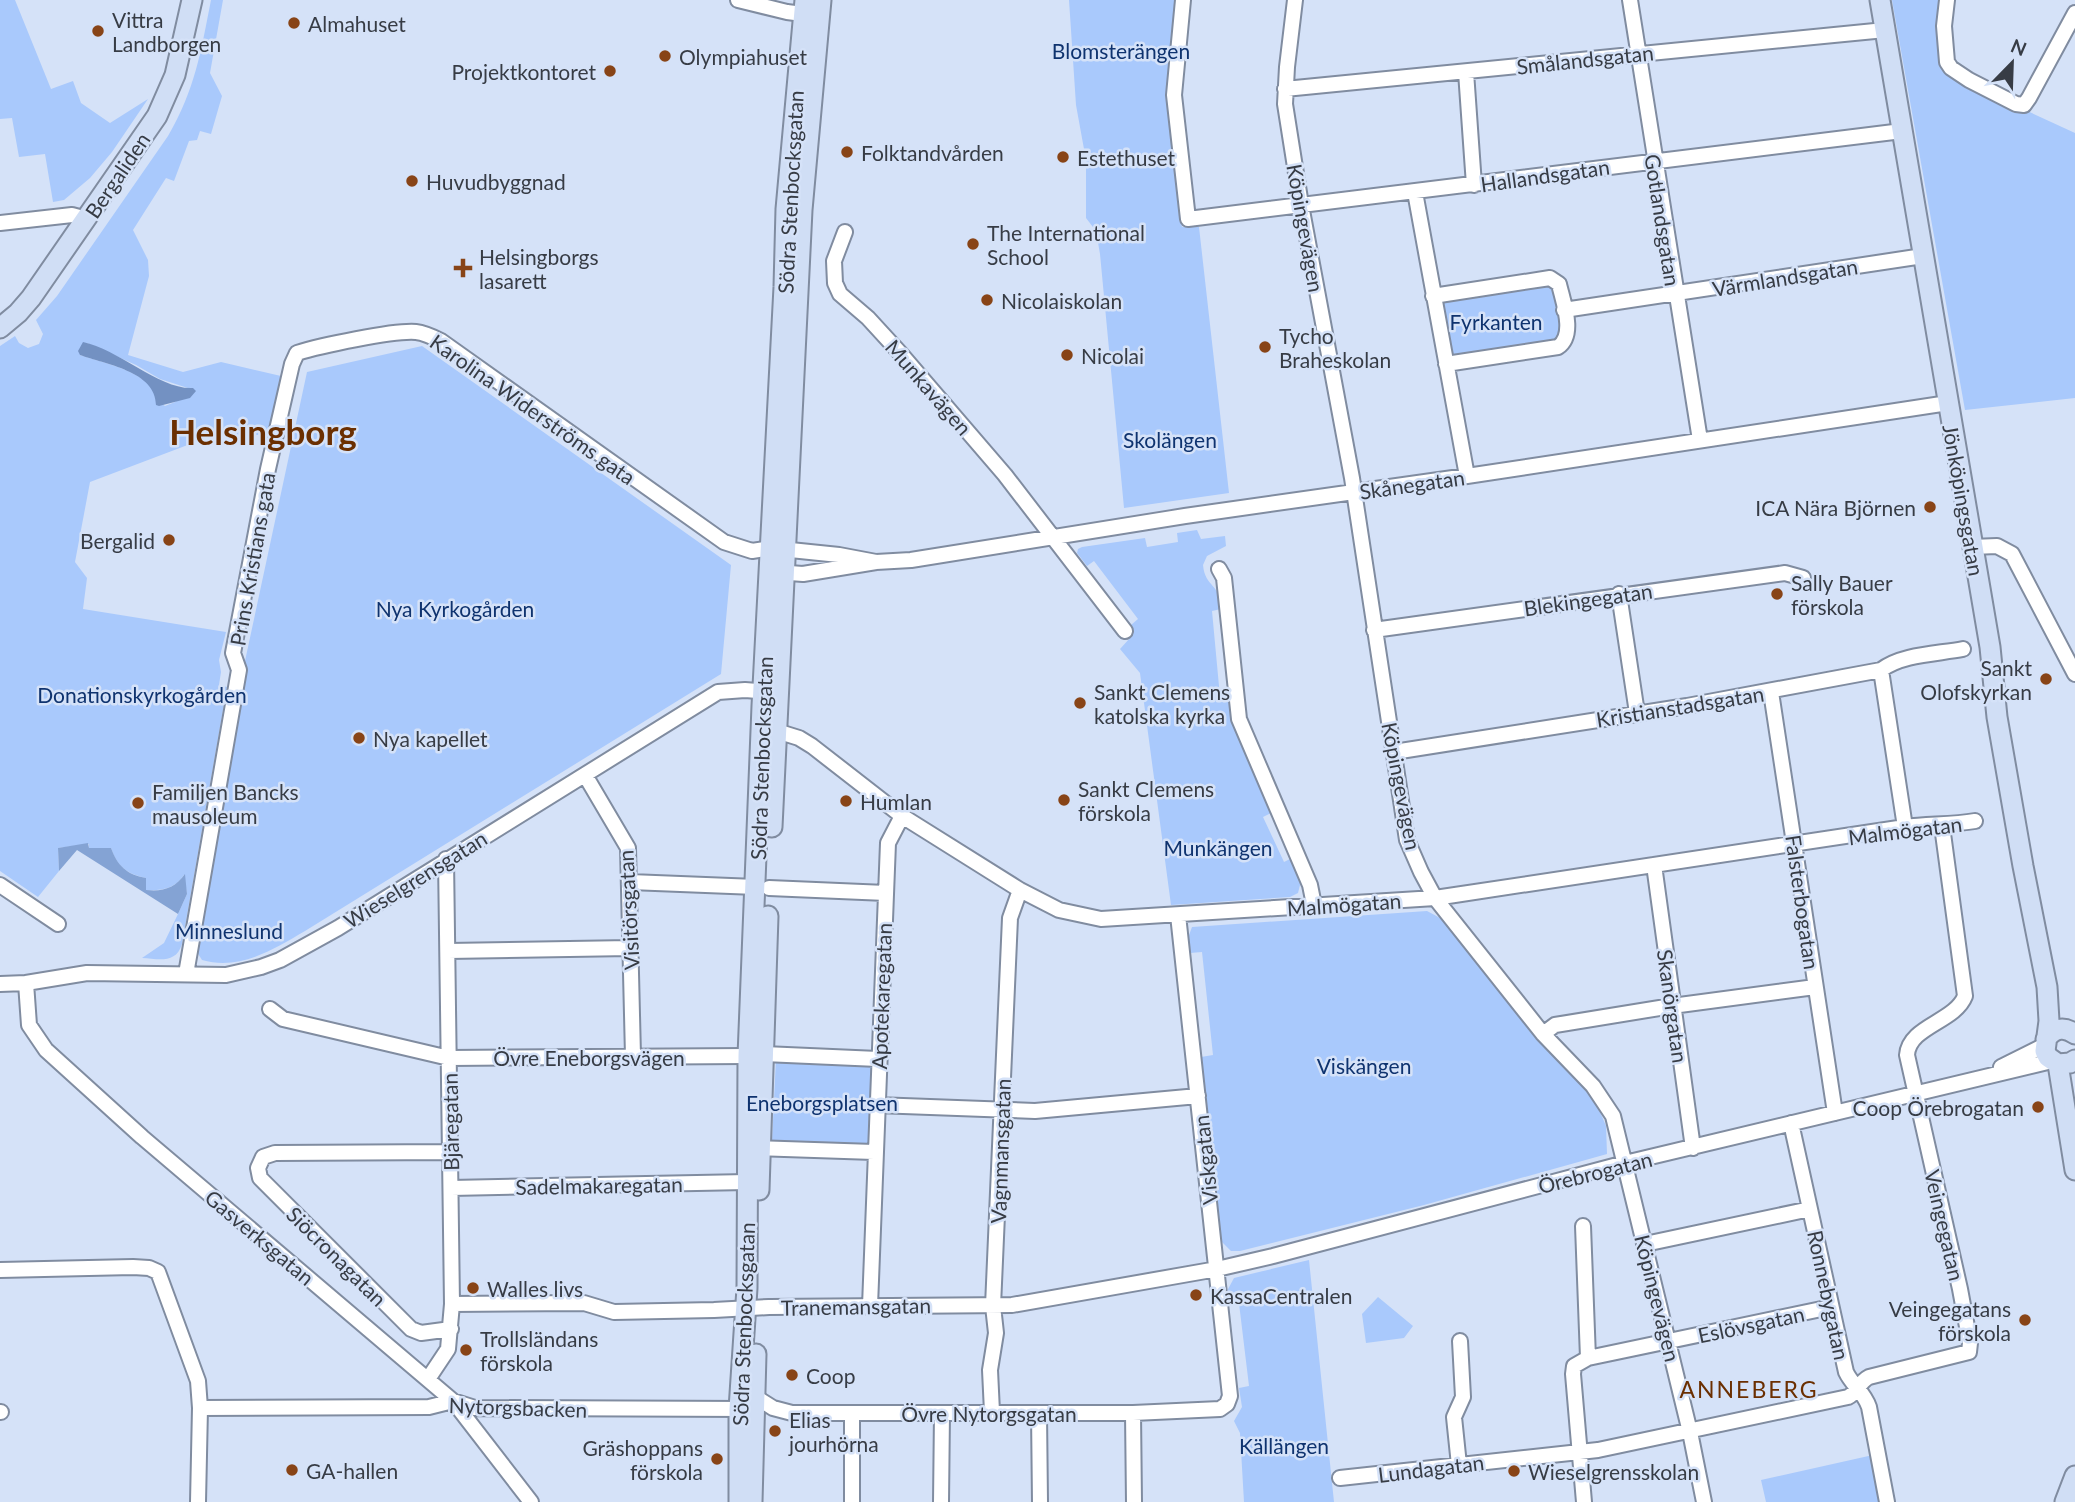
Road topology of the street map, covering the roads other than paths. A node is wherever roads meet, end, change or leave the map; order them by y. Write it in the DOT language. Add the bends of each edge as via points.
graph roads {
  1 [pos="192,0"];
  2 [pos="738,0"];
  3 [pos="1183,0"];
  4 [pos="1295,0"];
  5 [pos="1630,0"];
  6 [pos="1880,0"];
  7 [pos="1947,0"];
  8 [pos="812,8"];
  9 [pos="2075,13"];
  10 [pos="1885,30"];
  11 [pos="1638,53"];
  12 [pos="1466,72"];
  13 [pos="1285,89"];
  14 [pos="1902,131"];
  15 [pos="1654,161"];
  16 [pos="1474,185"];
  17 [pos="1415,192"];
  18 [pos="1301,205"];
  19 [pos="87,219"];
  20 [pos="0,223"];
  21 [pos="845,232"];
  22 [pos="1923,256"];
  23 [pos="1675,294"];
  24 [pos="1433,296"];
  25 [pos="1564,310"];
  26 [pos="0,328"];
  27 [pos="297,353"];
  28 [pos="1446,364"];
  29 [pos="1948,403"];
  30 [pos="1700,440"];
  31 [pos="1467,476"];
  32 [pos="1354,492"];
  33 [pos="1054,537"];
  34 [pos="1972,547"];
  35 [pos="769,549"];
  36 [pos="876,562"];
  37 [pos="1219,569"];
  38 [pos="776,572"];
  39 [pos="1802,578"];
  40 [pos="1619,594"];
  41 [pos="1374,630"];
  42 [pos="1125,631"];
  43 [pos="1963,649"];
  44 [pos="2071,654"];
  45 [pos="1881,670"];
  46 [pos="2075,674"];
  47 [pos="770,692"];
  48 [pos="1771,692"];
  49 [pos="1637,713"];
  50 [pos="769,729"];
  51 [pos="1394,752"];
  52 [pos="585,775"];
  53 [pos="902,816"];
  54 [pos="1975,821"];
  55 [pos="1942,826"];
  56 [pos="1905,827"];
  57 [pos="1794,845"];
  58 [pos="446,859"];
  59 [pos="1654,865"];
  60 [pos="630,882"];
  61 [pos="0,885"];
  62 [pos="763,887"];
  63 [pos="1020,890"];
  64 [pos="886,893"];
  65 [pos="1435,898"];
  66 [pos="1314,905"];
  67 [pos="1178,915"];
  68 [pos="58,924"];
  69 [pos="630,948"];
  70 [pos="448,951"];
  71 [pos="186,974"];
  72 [pos="0,984"];
  73 [pos="26,984"];
  74 [pos="1815,987"];
  75 [pos="1672,1006"];
  76 [pos="270,1009"];
  77 [pos="1543,1034"];
  78 [pos="2063,1045"];
  79 [pos="756,1055"];
  80 [pos="633,1056"];
  81 [pos="449,1058"];
  82 [pos="878,1059"];
  83 [pos="1198,1096"];
  84 [pos="1915,1096"];
  85 [pos="876,1105"];
  86 [pos="1001,1111"];
  87 [pos="1835,1113"];
  88 [pos="1791,1124"];
  89 [pos="753,1148"];
  90 [pos="1693,1148"];
  91 [pos="450,1152"];
  92 [pos="874,1152"];
  93 [pos="1625,1163"];
  94 [pos="2075,1170"];
  95 [pos="747,1182"];
  96 [pos="451,1188"];
  97 [pos="1810,1209"];
  98 [pos="1583,1226"];
  99 [pos="1645,1244"];
  100 [pos="1217,1269"];
  101 [pos="0,1270"];
  102 [pos="453,1304"];
  103 [pos="870,1306"];
  104 [pos="993,1306"];
  105 [pos="1831,1307"];
  106 [pos="752,1308"];
  107 [pos="451,1329"];
  108 [pos="1460,1341"];
  109 [pos="1669,1342"];
  110 [pos="1967,1354"];
  111 [pos="1588,1358"];
  112 [pos="428,1379"];
  113 [pos="1857,1386"];
  114 [pos="453,1401"];
  115 [pos="1227,1404"];
  116 [pos="749,1405"];
  117 [pos="200,1408"];
  118 [pos="992,1412"];
  119 [pos="852,1413"];
  120 [pos="942,1413"];
  121 [pos="1039,1413"];
  122 [pos="1133,1413"];
  123 [pos="1690,1432"];
  124 [pos="1578,1451"];
  125 [pos="1459,1465"];
  126 [pos="2075,1476"];
  127 [pos="1340,1478"];
  128 [pos="198,1502"];
  129 [pos="531,1502"];
  130 [pos="739,1502"];
  131 [pos="752,1502"];
  132 [pos="852,1502"];
  133 [pos="941,1502"];
  134 [pos="1040,1502"];
  135 [pos="1134,1502"];
  136 [pos="1584,1502"];
  137 [pos="1704,1502"];
  138 [pos="1887,1502"];
  139 [pos="2065,1502"];
  1 -- 19 [label="main road, Bergaliden" via="167,96"];
  2 -- 8 [label="street"];
  3 -- 18 [label="street, Hallandsgatan" via="1174,95 1188,219"];
  4 -- 13 [label="street, Köpingevägen"];
  5 -- 11 [label="street, Gotlandsgatan"];
  6 -- 10 [label="main road, Jönköpingsgatan"];
  7 -- 9 [label="street" via="1944,26 1951,68 2024,105"];
  8 -- 35 [label="main road, Södra Stenbocksgatan" via="786,209"];
  10 -- 11 [label="street, Smålandsgatan"];
  10 -- 14 [label="main road, Jönköpingsgatan"];
  11 -- 12 [label="street, Smålandsgatan"];
  11 -- 15 [label="street, Gotlandsgatan"];
  12 -- 13 [label="street, Smålandsgatan"];
  12 -- 16 [label="street"];
  13 -- 18 [label="street, Köpingevägen"];
  14 -- 15 [label="street, Hallandsgatan"];
  14 -- 22 [label="main road, Jönköpingsgatan"];
  15 -- 16 [label="street, Hallandsgatan"];
  15 -- 23 [label="street, Gotlandsgatan"];
  16 -- 17 [label="street, Hallandsgatan"];
  17 -- 18 [label="street, Hallandsgatan"];
  17 -- 24 [label="street"];
  18 -- 32 [label="street, Köpingevägen"];
  19 -- 20 [label="street" via="72,215"];
  19 -- 26 [label="main road, Bergaliden" via="31,298"];
  21 -- 33 [label="street, Munkavägen" via="833,273 840,294 901,354"];
  22 -- 23 [label="street, Värmlandsgatan"];
  22 -- 29 [label="main road, Jönköpingsgatan"];
  23 -- 25 [label="street, Värmlandsgatan"];
  23 -- 30 [label="street, Gotlandsgatan"];
  24 -- 25 [label="street" via="1550,278 1559,284"];
  24 -- 28 [label="street"];
  25 -- 28 [label="street" via="1567,334 1558,346"];
  27 -- 35 [label="street, Karolina Widerströms gata" via="408,332 441,341 724,542"];
  27 -- 71 [label="street, Prins Kristians gata" via="268,469 233,653 239,670"];
  28 -- 31 [label="street"];
  29 -- 30 [label="street, Skånegatan"];
  29 -- 34 [label="main road, Jönköpingsgatan"];
  30 -- 31 [label="street, Skånegatan"];
  31 -- 32 [label="street, Skånegatan"];
  32 -- 33 [label="street, Skånegatan"];
  32 -- 41 [label="street, Köpingevägen"];
  33 -- 36 [label="street, Skånegatan"];
  33 -- 42 [label="street, Munkavägen"];
  34 -- 44 [label="street" via="1997,546 2012,554"];
  34 -- 78 [label="main road, Jönköpingsgatan" via="1997,717 2049,1001"];
  35 -- 36 [label="street, Skånegatan"];
  35 -- 38 [label="main road, Södra Stenbocksgatan"];
  36 -- 38 [label="street, Skånegatan" via="803,574"];
  37 -- 66 [label="street" via="1224,578 1239,719 1310,885"];
  38 -- 47 [label="main road, Södra Stenbocksgatan"];
  39 -- 40 [label="street, Blekingegatan" via="1785,573"];
  40 -- 41 [label="street, Blekingegatan"];
  40 -- 49 [label="street"];
  41 -- 51 [label="street, Köpingevägen"];
  43 -- 45 [label="street, Kristianstadsgatan" via="1890,663"];
  44 -- 46 [label="street"];
  45 -- 48 [label="street, Kristianstadsgatan"];
  45 -- 56 [label="street"];
  47 -- 50 [label="main road, Södra Stenbocksgatan"];
  47 -- 52 [label="street, Wieselgrensgatan" via="718,692"];
  48 -- 49 [label="street, Kristianstadsgatan"];
  48 -- 57 [label="street, Falsterbogatan"];
  49 -- 51 [label="street, Kristianstadsgatan"];
  50 -- 53 [label="street, Malmögatan" via="812,746"];
  50 -- 62 [label="main road, Södra Stenbocksgatan"];
  51 -- 65 [label="street, Köpingevägen" via="1407,840"];
  52 -- 58 [label="street, Wieselgrensgatan"];
  52 -- 60 [label="street, Visitörsgatan" via="627,844"];
  53 -- 63 [label="street, Malmögatan"];
  53 -- 64 [label="street, Apotekaregatan" via="888,843"];
  54 -- 55 [label="street, Malmögatan"];
  55 -- 56 [label="street, Malmögatan"];
  55 -- 84 [label="street, Veingegatan" via="1965,993 1960,1006 1908,1048"];
  56 -- 57 [label="street, Malmögatan"];
  57 -- 59 [label="street, Malmögatan"];
  57 -- 74 [label="street, Falsterbogatan"];
  58 -- 70 [label="street, Bjäregatan"];
  58 -- 71 [label="street, Wieselgrensgatan" via="280,960 236,974"];
  59 -- 65 [label="street, Malmögatan"];
  59 -- 75 [label="street, Skanörgatan"];
  60 -- 62 [label="street"];
  60 -- 69 [label="street, Visitörsgatan"];
  61 -- 68 [label="street"];
  62 -- 64 [label="street"];
  62 -- 79 [label="main road, Södra Stenbocksgatan"];
  63 -- 67 [label="street, Malmögatan" via="1079,916"];
  63 -- 86 [label="street, Vagnmansgatan" via="1010,918"];
  64 -- 82 [label="street, Apotekaregatan"];
  65 -- 66 [label="street, Malmögatan"];
  65 -- 77 [label="street, Köpingevägen"];
  66 -- 67 [label="street, Malmögatan"];
  67 -- 83 [label="street, Viskgatan"];
  69 -- 70 [label="street"];
  69 -- 80 [label="street, Visitörsgatan"];
  70 -- 81 [label="street, Bjäregatan"];
  71 -- 73 [label="street, Wieselgrensgatan" via="87,972"];
  72 -- 73 [label="street"];
  73 -- 112 [label="street, Gasverksgatan" via="29,1025 56,1059"];
  74 -- 75 [label="street"];
  74 -- 87 [label="street, Falsterbogatan"];
  75 -- 77 [label="street" via="1555,1025"];
  75 -- 90 [label="street, Skanörgatan"];
  76 -- 81 [label="street, Övre Eneborgsvägen" via="283,1019"];
  77 -- 93 [label="street, Köpingevägen" via="1610,1109"];
  78 -- 84 [label="street, Örebrogatan" via="1974,1080"];
  78 -- 94 [label="main road, Jönköpingsgatan" via="2062,1089"];
  79 -- 80 [label="street, Övre Eneborgsvägen"];
  79 -- 82 [label="street"];
  79 -- 89 [label="main road, Södra Stenbocksgatan"];
  80 -- 81 [label="street, Övre Eneborgsvägen"];
  81 -- 91 [label="street, Bjäregatan"];
  82 -- 85 [label="street, Apotekaregatan"];
  83 -- 86 [label="street"];
  83 -- 100 [label="street, Viskgatan"];
  84 -- 87 [label="street, Örebrogatan"];
  84 -- 110 [label="street, Veingegatan" via="1960,1289 1970,1343"];
  85 -- 86 [label="street"];
  85 -- 92 [label="street, Apotekaregatan"];
  86 -- 104 [label="street, Vagnmansgatan"];
  87 -- 88 [label="street, Örebrogatan"];
  88 -- 90 [label="street, Örebrogatan"];
  88 -- 97 [label="street, Ronnebygatan"];
  89 -- 92 [label="street"];
  89 -- 95 [label="main road, Södra Stenbocksgatan"];
  89 -- 106 [label="main road, Södra Stenbocksgatan"];
  90 -- 93 [label="street, Örebrogatan"];
  91 -- 96 [label="street, Bjäregatan"];
  91 -- 107 [label="street, Siöcronagatan" via="275,1153 265,1155 258,1171 414,1331"];
  92 -- 103 [label="street, Apotekaregatan"];
  93 -- 99 [label="street, Köpingevägen"];
  93 -- 100 [label="street, Örebrogatan"];
  95 -- 96 [label="street, Sadelmakaregatan"];
  95 -- 106 [label="main road, Södra Stenbocksgatan"];
  96 -- 102 [label="street, Bjäregatan"];
  97 -- 99 [label="street"];
  97 -- 105 [label="street, Ronnebygatan"];
  98 -- 111 [label="street"];
  99 -- 109 [label="street, Köpingevägen"];
  100 -- 104 [label="street, Tranemansgatan"];
  100 -- 115 [label="street, Viskgatan" via="1230,1396"];
  101 -- 117 [label="street" via="156,1270 198,1381"];
  102 -- 106 [label="street, Tranemansgatan" via="584,1303 614,1312"];
  102 -- 107 [label="street, Bjäregatan"];
  103 -- 104 [label="street, Tranemansgatan"];
  103 -- 106 [label="street, Tranemansgatan"];
  104 -- 118 [label="street, Vagnmansgatan"];
  105 -- 109 [label="street, Eslövsgatan"];
  105 -- 113 [label="street, Ronnebygatan" via="1846,1372"];
  106 -- 116 [label="main road, Södra Stenbocksgatan"];
  107 -- 112 [label="street, Bjäregatan" via="449,1349"];
  108 -- 125 [label="street" via="1464,1396 1454,1417"];
  109 -- 111 [label="street, Eslövsgatan"];
  109 -- 123 [label="street, Köpingevägen"];
  110 -- 113 [label="street, Lundagatan" via="1869,1377"];
  111 -- 124 [label="street" via="1574,1366 1573,1374"];
  112 -- 114 [label="street, Gasverksgatan"];
  113 -- 123 [label="street, Lundagatan" via="1848,1397"];
  113 -- 138 [label="street, Ronnebygatan" via="1868,1407"];
  114 -- 116 [label="street, Nytorgsbacken" via="475,1408"];
  114 -- 117 [label="street, Nytorgsbacken" via="429,1407"];
  114 -- 129 [label="street, Gasverksgatan"];
  115 -- 122 [label="street, Övre Nytorgsgatan" via="1220,1409"];
  116 -- 119 [label="street, Övre Nytorgsgatan" via="792,1413"];
  116 -- 130 [label="main road, Södra Stenbocksgatan"];
  116 -- 131 [label="main road, Södra Stenbocksgatan"];
  117 -- 128 [label="street"];
  118 -- 120 [label="street, Övre Nytorgsgatan"];
  118 -- 121 [label="street, Övre Nytorgsgatan"];
  119 -- 120 [label="street, Övre Nytorgsgatan"];
  119 -- 132 [label="street"];
  120 -- 133 [label="street"];
  121 -- 122 [label="street, Övre Nytorgsgatan"];
  121 -- 134 [label="street"];
  122 -- 135 [label="street"];
  123 -- 124 [label="street, Lundagatan"];
  123 -- 137 [label="street, Köpingevägen"];
  124 -- 125 [label="street, Lundagatan"];
  124 -- 136 [label="street"];
  125 -- 127 [label="street, Lundagatan"];
  126 -- 139 [label="main road"];
}
